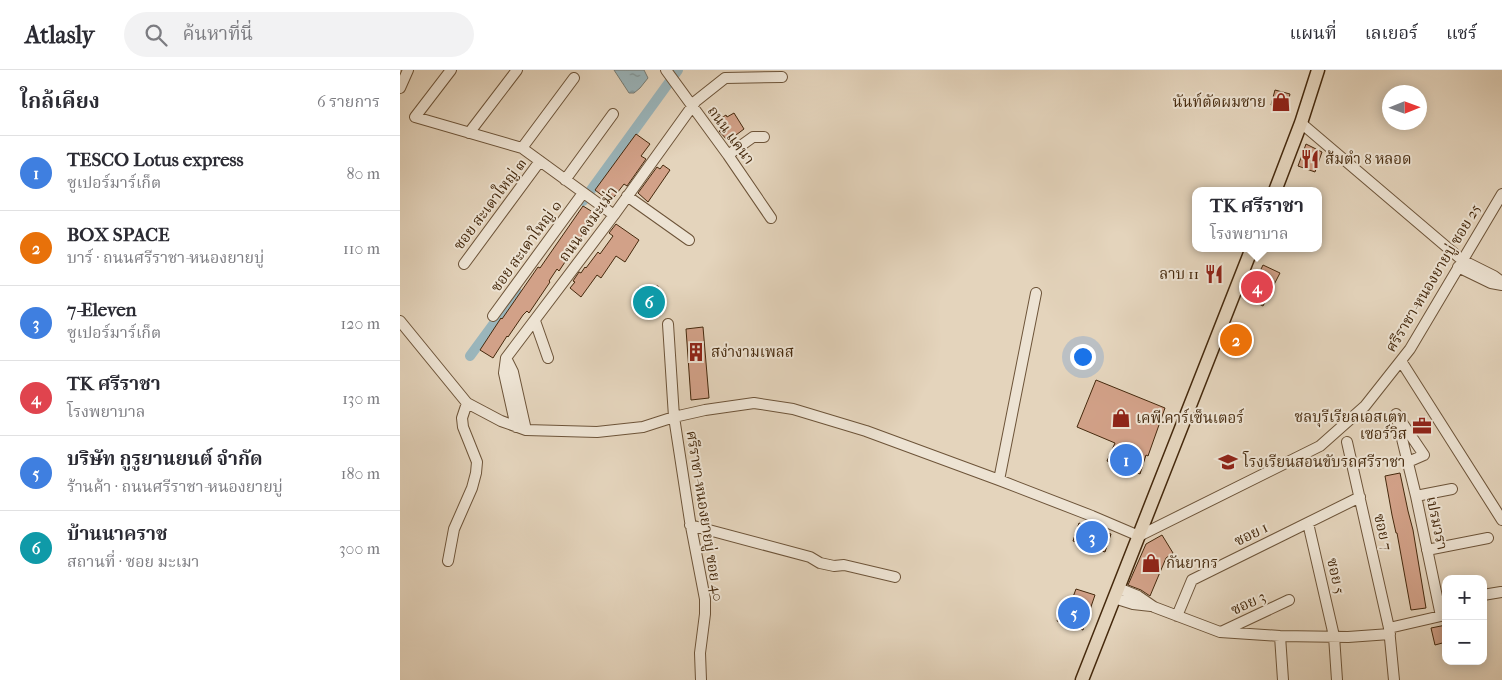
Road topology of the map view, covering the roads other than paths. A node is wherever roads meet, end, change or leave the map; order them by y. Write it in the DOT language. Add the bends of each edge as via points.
graph roads {
  1 [pos="408,70"];
  2 [pos="451,70"];
  3 [pos="518,70"];
  4 [pos="1318,70"];
  5 [pos="667,71"];
  6 [pos="574,78"];
  7 [pos="782,78"];
  8 [pos="400,88"];
  9 [pos="692,106"];
  10 [pos="613,114"];
  11 [pos="1301,123"];
  12 [pos="469,133"];
  13 [pos="764,137"];
  14 [pos="522,148"];
  15 [pos="728,155"];
  16 [pos="540,162"];
  17 [pos="565,180"];
  18 [pos="1277,187"];
  19 [pos="1502,194"];
  20 [pos="587,196"];
  21 [pos="627,196"];
  22 [pos="614,215"];
  23 [pos="770,218"];
  24 [pos="689,240"];
  25 [pos="1250,252"];
  26 [pos="464,264"];
  27 [pos="1460,264"];
  28 [pos="1502,284"];
  29 [pos="1036,292"];
  30 [pos="493,316"];
  31 [pos="400,321"];
  32 [pos="535,321"];
  33 [pos="668,324"];
  34 [pos="548,358"];
  35 [pos="1401,361"];
  36 [pos="467,403"];
  37 [pos="674,417"];
  38 [pos="521,429"];
  39 [pos="1347,442"];
  40 [pos="1408,462"];
  41 [pos="999,480"];
  42 [pos="1452,488"];
  43 [pos="1416,496"];
  44 [pos="1360,497"];
  45 [pos="1502,520"];
  46 [pos="1308,522"];
  47 [pos="690,525"];
  48 [pos="1139,536"];
  49 [pos="1488,538"];
  50 [pos="1427,550"];
  51 [pos="448,561"];
  52 [pos="894,577"];
  53 [pos="1501,592"];
  54 [pos="1116,593"];
  55 [pos="1487,594"];
  56 [pos="1289,600"];
  57 [pos="1442,603"];
  58 [pos="1177,616"];
  59 [pos="1390,631"];
  60 [pos="1220,632"];
  61 [pos="1280,636"];
  62 [pos="1334,636"];
  63 [pos="701,680"];
  64 [pos="1082,680"];
  65 [pos="1283,680"];
  66 [pos="1338,680"];
  67 [pos="1394,680"];
  1 -- 8 [label="street"];
  2 -- 12 [label="street" via="415,117"];
  3 -- 12 [label="street"];
  4 -- 11 [label="main road"];
  5 -- 9 [label="street, ถนน แคนา"];
  6 -- 14 [label="street"];
  7 -- 9 [label="street, ถนน ดงมะเม่า" via="725,78"];
  9 -- 15 [label="street, ถนน แคนา"];
  9 -- 21 [label="street, ถนน ดงมะเม่า"];
  10 -- 17 [label="street"];
  11 -- 18 [label="main road"];
  11 -- 27 [label="street"];
  12 -- 14 [label="street"];
  13 -- 15 [label="street" via="753,137"];
  14 -- 16 [label="street"];
  15 -- 23 [label="street, ถนน แคนา"];
  16 -- 17 [label="street"];
  16 -- 26 [label="street, ซอย สะเดาใหญ่ ๓"];
  17 -- 20 [label="street"];
  19 -- 27 [label="street, ศรีราชา-หนองยายบู่ ซอย 25"];
  20 -- 22 [label="street"];
  20 -- 30 [label="street, ซอย สะเดาใหญ่ ๑"];
  21 -- 22 [label="street, ถนน ดงมะเม่า"];
  21 -- 24 [label="street"];
  22 -- 32 [label="street, ถนน ดงมะเม่า"];
  25 -- 48 [label="main road"];
  27 -- 28 [label="street" via="1491,283"];
  27 -- 35 [label="street, ศรีราชา-หนองยายบู่ ซอย 25"];
  29 -- 41 [label="street"];
  31 -- 36 [label="street"];
  32 -- 34 [label="street"];
  32 -- 38 [label="street, ถนน ดงมะเม่า" via="506,358 513,372"];
  33 -- 37 [label="street, ศรีราชา-หนองยายบู่ ซอย 40"];
  35 -- 45 [label="street"];
  35 -- 48 [label="street, ศรีราชา-หนองยายบู่ ซอย 25" via="1365,406 1320,446"];
  36 -- 38 [label="street"];
  36 -- 51 [label="street" via="463,427 477,462 476,473 454,529"];
  37 -- 38 [label="street" via="643,427 597,432"];
  37 -- 41 [label="street" via="754,403 793,409 866,431"];
  37 -- 47 [label="street, ศรีราชา-หนองยายบู่ ซอย 40"];
  39 -- 44 [label="street, ซอย 7"];
  40 -- 40 [label="street, เปรมวรา" via="1396,414 1424,455"];
  40 -- 43 [label="street, เปรมวรา"];
  41 -- 48 [label="street"];
  42 -- 43 [label="street"];
  43 -- 50 [label="street, เปรมวรา"];
  44 -- 46 [label="street, ซอย 1"];
  44 -- 59 [label="street, ซอย 7"];
  46 -- 58 [label="street, ซอย 1" via="1192,580"];
  46 -- 62 [label="street, ซอย 5"];
  47 -- 52 [label="street" via="810,557 820,564 844,565"];
  47 -- 63 [label="street, ศรีราชา-หนองยายบู่ ซอย 40" via="705,599"];
  48 -- 54 [label="main road"];
  49 -- 50 [label="street"];
  50 -- 57 [label="street, เปรมวรา"];
  53 -- 55 [label="street"];
  54 -- 58 [label="street, เปรมวรา" via="1133,604 1154,607"];
  54 -- 64 [label="main road"];
  56 -- 60 [label="street, ซอย 3"];
  57 -- 59 [label="street, เปรมวรา" via="1441,616"];
  58 -- 60 [label="street, เปรมวรา"];
  59 -- 62 [label="street, เปรมวรา"];
  59 -- 67 [label="street, ซอย 7"];
  60 -- 61 [label="street, เปรมวรา"];
  61 -- 62 [label="street, เปรมวรา"];
  61 -- 65 [label="street"];
  62 -- 66 [label="street, ซอย 5"];
}
